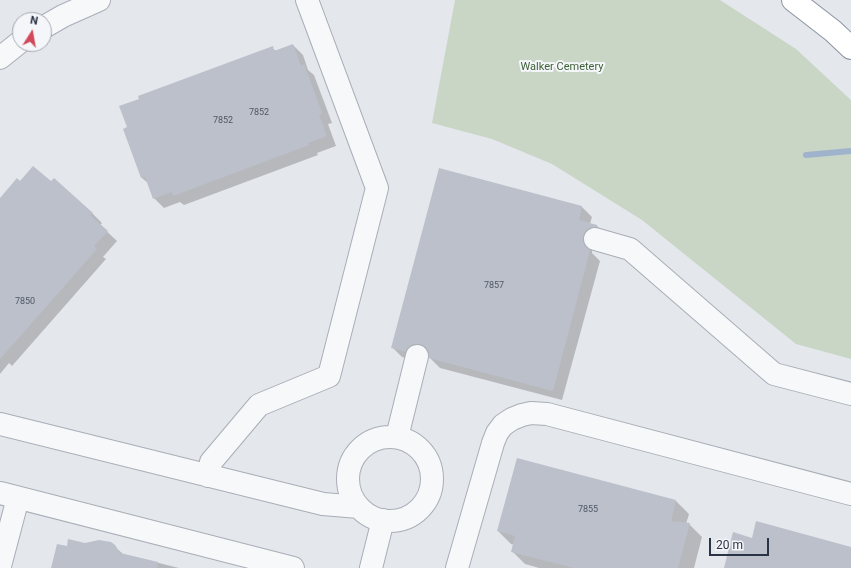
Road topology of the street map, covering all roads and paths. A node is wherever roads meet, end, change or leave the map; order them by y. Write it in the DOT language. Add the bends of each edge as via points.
graph roads {
  1 [pos="99,0"];
  2 [pos="307,0"];
  3 [pos="793,0"];
  4 [pos="52,22"];
  5 [pos="12,48"];
  6 [pos="851,48"];
  7 [pos="0,58"];
  8 [pos="594,239"];
  9 [pos="417,356"];
  10 [pos="851,394"];
  11 [pos="0,424"];
  12 [pos="398,437"];
  13 [pos="208,476"];
  14 [pos="851,494"];
  15 [pos="9,495"];
  16 [pos="359,507"];
  17 [pos="383,520"];
  18 [pos="0,566"];
  19 [pos="375,567"];
  20 [pos="293,568"];
  21 [pos="457,568"];
  1 -- 4 [label="street"];
  2 -- 13 [label="street" via="377,188 329,376 259,405 211,462"];
  3 -- 6 [label="highway"];
  5 -- 7 [label="street"];
  8 -- 10 [label="street" via="630,249 774,374"];
  9 -- 12 [label="street"];
  11 -- 13 [label="street"];
  12 -- 16 [label="street" via="383,437 371,441 353,458 348,472 349,488"];
  12 -- 17 [label="street" via="416,445 424,455 433,476 431,490 426,500 412,515 402,519"];
  13 -- 16 [label="street" via="323,504"];
  14 -- 21 [label="street" via="547,414 522,415 503,425 492,443"];
  15 -- 18 [label="street"];
  15 -- 20 [label="street"];
  16 -- 17 [label="street"];
  17 -- 19 [label="street"];
}
